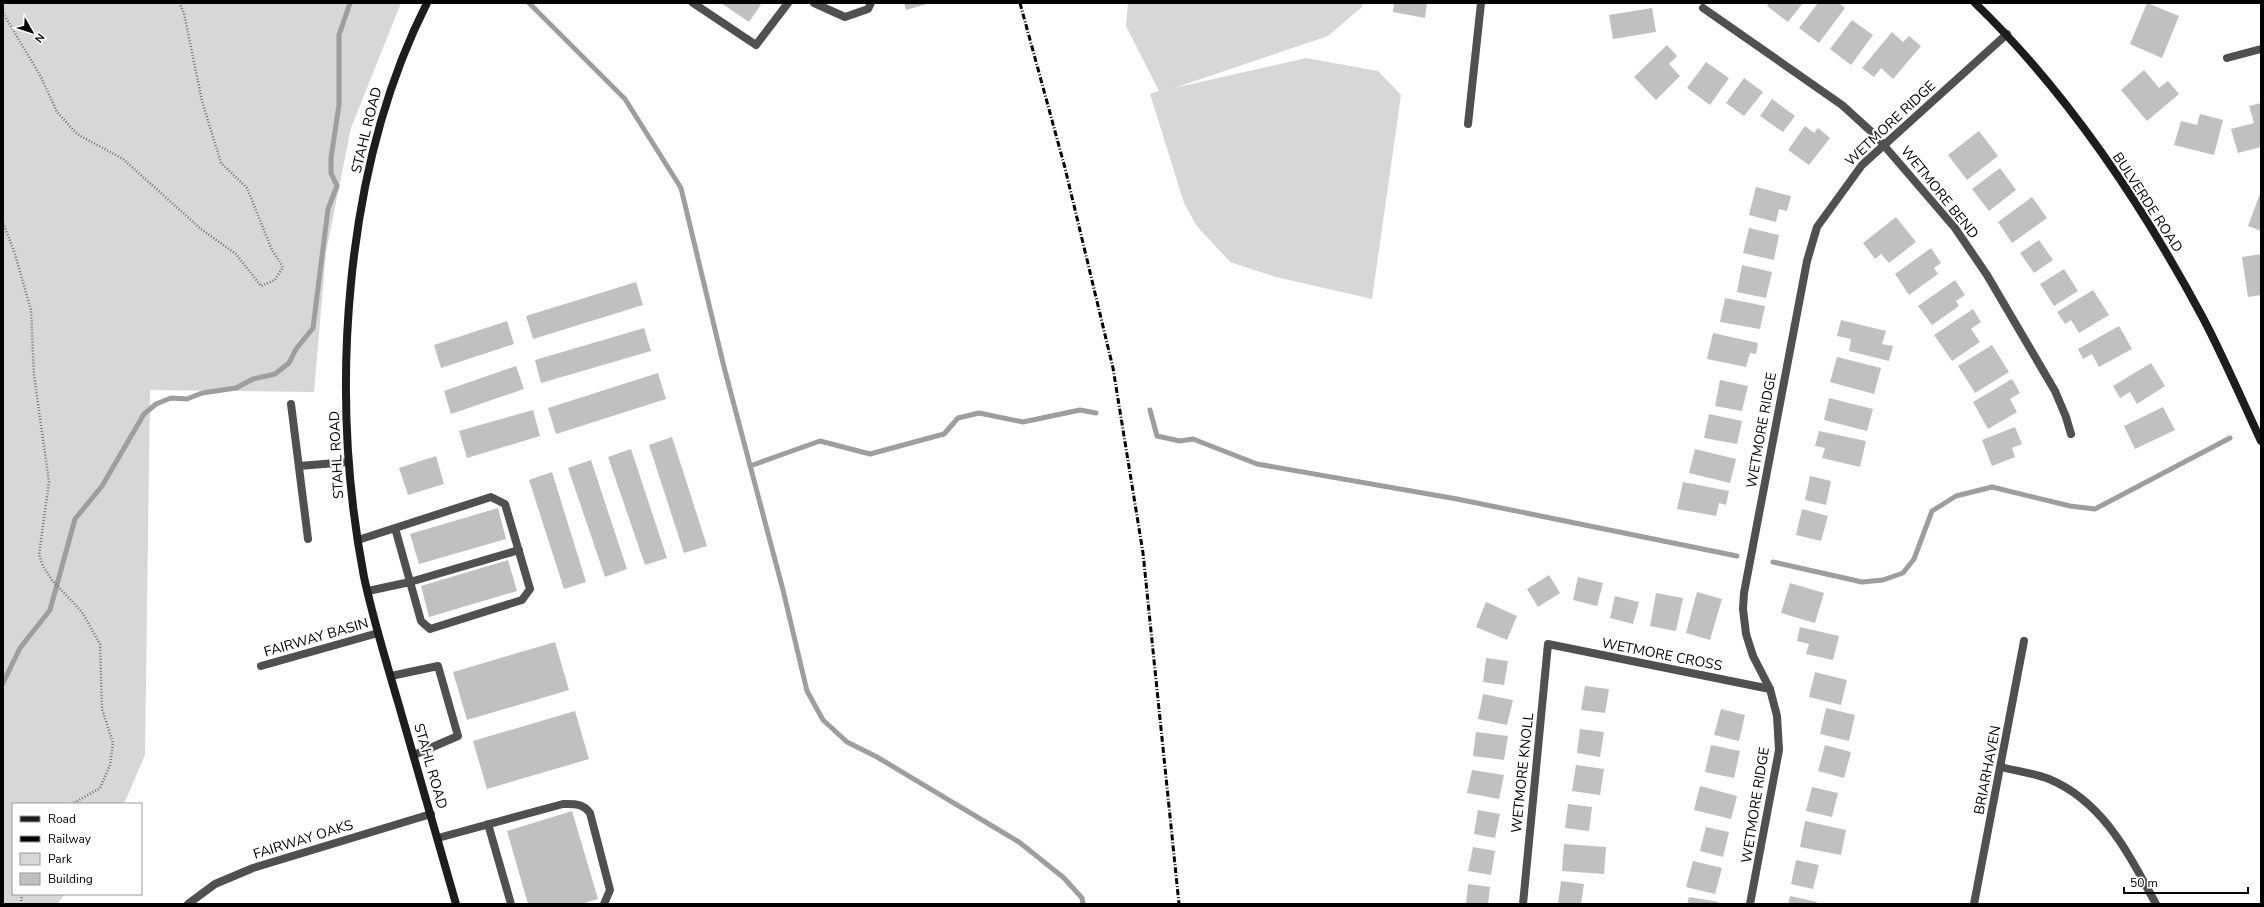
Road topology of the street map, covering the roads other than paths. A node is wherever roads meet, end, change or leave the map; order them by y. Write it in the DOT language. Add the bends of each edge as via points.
graph roads {
  1 [pos="427,3"];
  2 [pos="693,3"];
  3 [pos="788,3"];
  4 [pos="814,3"];
  5 [pos="870,3"];
  6 [pos="1481,3"];
  7 [pos="1975,3"];
  8 [pos="1703,8"];
  9 [pos="2007,34"];
  10 [pos="2261,49"];
  11 [pos="2227,58"];
  12 [pos="1468,124"];
  13 [pos="1884,145"];
  14 [pos="290,404"];
  15 [pos="2072,434"];
  16 [pos="2261,441"];
  17 [pos="348,462"];
  18 [pos="299,466"];
  19 [pos="395,528"];
  20 [pos="308,539"];
  21 [pos="358,540"];
  22 [pos="519,550"];
  23 [pos="410,582"];
  24 [pos="368,591"];
  25 [pos="378,633"];
  26 [pos="2024,641"];
  27 [pos="1548,644"];
  28 [pos="261,666"];
  29 [pos="391,676"];
  30 [pos="1770,689"];
  31 [pos="414,755"];
  32 [pos="2001,767"];
  33 [pos="431,814"];
  34 [pos="488,824"];
  35 [pos="438,838"];
  36 [pos="188,904"];
  37 [pos="456,904"];
  38 [pos="511,904"];
  39 [pos="604,904"];
  40 [pos="1523,904"];
  41 [pos="1750,904"];
  42 [pos="1974,904"];
  43 [pos="2156,904"];
  1 -- 17 [label="street, STAHL ROAD" via="395,72 360,216 349,306 346,376"];
  2 -- 3 [label="street" via="756,45"];
  4 -- 5 [label="street" via="845,17 868,9"];
  6 -- 12 [label="street"];
  7 -- 9 [label="street, BULVERDE ROAD"];
  8 -- 13 [label="street, WETMORE BEND" via="1842,106"];
  9 -- 13 [label="street, WETMORE RIDGE"];
  9 -- 16 [label="street, BULVERDE ROAD" via="2062,99 2146,218 2204,320"];
  10 -- 11 [label="street"];
  13 -- 15 [label="street, WETMORE BEND" via="1955,228 1988,275 2055,391"];
  13 -- 30 [label="street, WETMORE RIDGE" via="1852,177 1817,227 1800,289 1744,593 1746,634"];
  14 -- 18 [label="street"];
  17 -- 18 [label="street"];
  17 -- 21 [label="street, STAHL ROAD"];
  18 -- 20 [label="street"];
  19 -- 21 [label="street"];
  19 -- 22 [label="street" via="491,497 504,504"];
  19 -- 23 [label="street"];
  21 -- 24 [label="street, STAHL ROAD"];
  22 -- 23 [label="street"];
  22 -- 23 [label="street" via="530,589 522,600 430,629 420,621"];
  23 -- 24 [label="street"];
  24 -- 25 [label="street, STAHL ROAD"];
  25 -- 28 [label="street, FAIRWAY BASIN"];
  25 -- 29 [label="street, STAHL ROAD"];
  26 -- 32 [label="street, BRIARHAVEN"];
  27 -- 30 [label="street, WETMORE CROSS"];
  27 -- 40 [label="street, WETMORE KNOLL"];
  29 -- 31 [label="street, STAHL ROAD"];
  29 -- 31 [label="street" via="438,666 458,736"];
  30 -- 41 [label="street, WETMORE RIDGE" via="1777,716 1779,750"];
  31 -- 33 [label="street, STAHL ROAD"];
  32 -- 42 [label="street, BRIARHAVEN"];
  32 -- 43 [label="street" via="2048,779 2088,804 2111,826 2121,840"];
  33 -- 35 [label="street, STAHL ROAD"];
  33 -- 36 [label="street, FAIRWAY OAKS" via="253,868 215,884"];
  34 -- 35 [label="street"];
  34 -- 38 [label="street"];
  34 -- 39 [label="street" via="563,804 586,807 590,813 610,890"];
  35 -- 37 [label="street, STAHL ROAD"];
}
